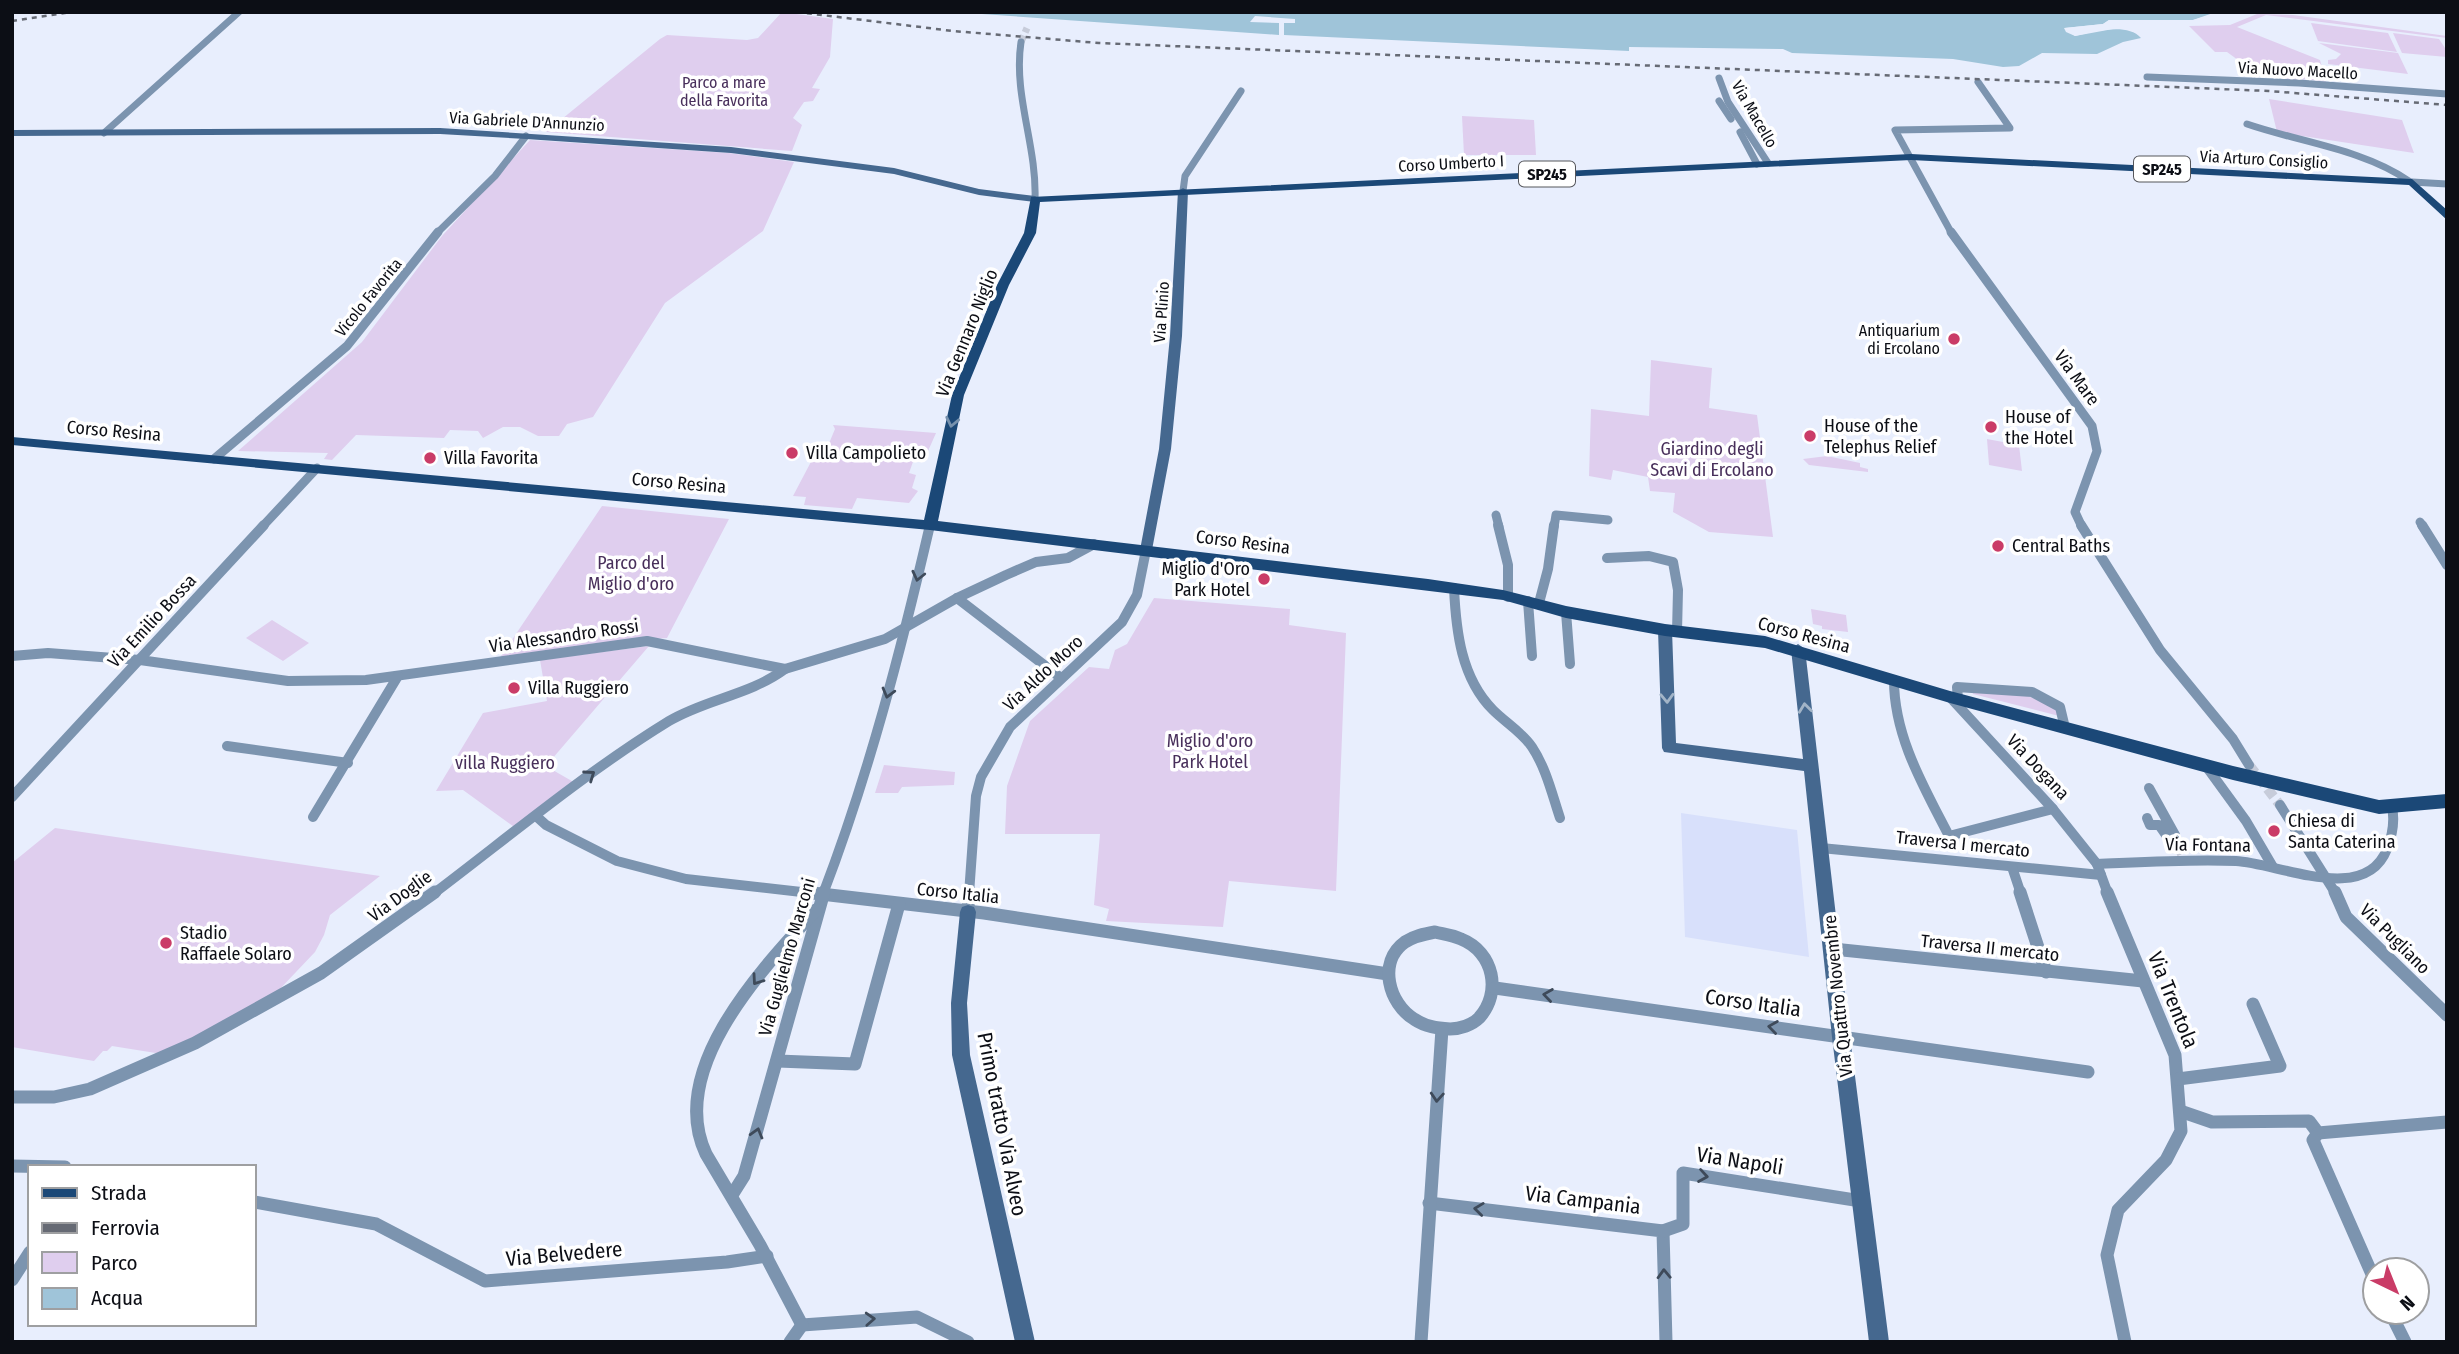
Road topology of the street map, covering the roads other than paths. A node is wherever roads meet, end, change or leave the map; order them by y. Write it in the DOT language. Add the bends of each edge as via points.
graph roads {
  1 [pos="239,12"];
  2 [pos="1021,41"];
  3 [pos="2147,77"];
  4 [pos="1719,78"];
  5 [pos="1978,82"];
  6 [pos="1241,91"];
  7 [pos="2447,94"];
  8 [pos="1718,101"];
  9 [pos="2247,124"];
  10 [pos="12,133"];
  11 [pos="104,133"];
  12 [pos="526,136"];
  13 [pos="1911,157"];
  14 [pos="1763,164"];
  15 [pos="2411,182"];
  16 [pos="2447,184"];
  17 [pos="1183,191"];
  18 [pos="1035,199"];
  19 [pos="2447,217"];
  20 [pos="12,441"];
  21 [pos="214,458"];
  22 [pos="317,468"];
  23 [pos="1496,515"];
  24 [pos="1608,520"];
  25 [pos="2420,522"];
  26 [pos="930,525"];
  27 [pos="1094,544"];
  28 [pos="1146,550"];
  29 [pos="1607,558"];
  30 [pos="2447,565"];
  31 [pos="1454,588"];
  32 [pos="1508,597"];
  33 [pos="957,598"];
  34 [pos="1533,602"];
  35 [pos="1566,612"];
  36 [pos="906,627"];
  37 [pos="1671,631"];
  38 [pos="1798,649"];
  39 [pos="12,656"];
  40 [pos="1532,656"];
  41 [pos="139,660"];
  42 [pos="1570,664"];
  43 [pos="785,669"];
  44 [pos="398,676"];
  45 [pos="1061,678"];
  46 [pos="1894,680"];
  47 [pos="1954,698"];
  48 [pos="2065,728"];
  49 [pos="227,746"];
  50 [pos="348,763"];
  51 [pos="2249,765"];
  52 [pos="1812,766"];
  53 [pos="2207,766"];
  54 [pos="2149,788"];
  55 [pos="12,797"];
  56 [pos="2447,801"];
  57 [pos="2280,805"];
  58 [pos="2392,807"];
  59 [pos="2053,808"];
  60 [pos="536,816"];
  61 [pos="313,817"];
  62 [pos="1560,818"];
  63 [pos="2147,818"];
  64 [pos="1821,848"];
  65 [pos="2012,867"];
  66 [pos="2273,867"];
  67 [pos="2099,870"];
  68 [pos="2329,880"];
  69 [pos="821,894"];
  70 [pos="899,904"];
  71 [pos="817,909"];
  72 [pos="968,912"];
  73 [pos="1833,949"];
  74 [pos="2046,972"];
  75 [pos="1388,974"];
  76 [pos="2143,981"];
  77 [pos="1494,988"];
  78 [pos="2253,1004"];
  79 [pos="2447,1015"];
  80 [pos="1442,1029"];
  81 [pos="1841,1037"];
  82 [pos="778,1061"];
  83 [pos="2088,1072"];
  84 [pos="2178,1079"];
  85 [pos="12,1097"];
  86 [pos="2180,1111"];
  87 [pos="2447,1122"];
  88 [pos="2318,1133"];
  89 [pos="732,1195"];
  90 [pos="1861,1201"];
  91 [pos="256,1202"];
  92 [pos="1429,1203"];
  93 [pos="1663,1231"];
  94 [pos="28,1255"];
  95 [pos="767,1256"];
  96 [pos="2364,1256"];
  97 [pos="12,1280"];
  98 [pos="802,1325"];
  99 [pos="2397,1326"];
  100 [pos="959,1340"];
  101 [pos="790,1342"];
  102 [pos="1025,1342"];
  103 [pos="1421,1342"];
  104 [pos="1667,1342"];
  105 [pos="1879,1342"];
  106 [pos="2125,1342"];
  107 [pos="2405,1342"];
  1 -- 11 [label="street"];
  2 -- 18 [label="street" via="1017,67 1036,177"];
  3 -- 7 [label="street, Via Nuovo Macello"];
  4 -- 14 [label="street, Via Macello"];
  5 -- 13 [label="street, Via Mare" via="2010,128 1895,130"];
  6 -- 17 [label="street, Via Plinio" via="1185,176"];
  8 -- 14 [label="street"];
  9 -- 15 [label="street"];
  10 -- 11 [label="street, Via Gabriele D'Annunzio / SP245"];
  11 -- 12 [label="street, Via Gabriele D'Annunzio / SP245" via="439,131"];
  12 -- 18 [label="street, Via Gabriele D'Annunzio / SP245" via="731,150 894,171 979,192"];
  12 -- 21 [label="street, Vicolo Favorita" via="495,176 434,236 347,346"];
  13 -- 14 [label="main road, Corso Umberto I / SP245"];
  13 -- 15 [label="main road, Via Arturo Consiglio / SP245"];
  13 -- 51 [label="street, Via Mare" via="1958,244 2092,426 2097,451 2075,512 2083,529 2160,650"];
  14 -- 17 [label="main road, Corso Umberto I / SP245"];
  15 -- 16 [label="street, Via Arturo Consiglio"];
  15 -- 19 [label="main road"];
  17 -- 18 [label="main road, Corso Umberto I / SP245"];
  17 -- 28 [label="street, Via Plinio" via="1165,449"];
  18 -- 26 [label="main road, Via Gennaro Niglio, one-way" via="1030,233 1003,285 958,395"];
  20 -- 21 [label="main road, Corso Resina"];
  21 -- 22 [label="main road, Corso Resina"];
  22 -- 26 [label="main road, Corso Resina"];
  22 -- 41 [label="street, Via Emilio Bossa"];
  23 -- 32 [label="street" via="1508,565"];
  24 -- 34 [label="street" via="1556,514 1548,569"];
  25 -- 30 [label="street"];
  26 -- 27 [label="main road, Corso Resina"];
  26 -- 36 [label="street, Via Guglielmo Marconi, one-way"];
  27 -- 28 [label="main road, Corso Resina"];
  27 -- 33 [label="street, Via Alessandro Rossi" via="1068,558 1036,562"];
  28 -- 31 [label="main road, Corso Resina"];
  28 -- 45 [label="street, Via Aldo Moro" via="1132,608 1110,635"];
  29 -- 37 [label="street" via="1646,555 1673,562 1678,590"];
  31 -- 32 [label="main road, Corso Resina"];
  31 -- 62 [label="street" via="1458,644 1468,671 1489,706 1538,756"];
  32 -- 34 [label="main road, Corso Resina"];
  33 -- 36 [label="street, Via Alessandro Rossi"];
  33 -- 45 [label="street"];
  34 -- 35 [label="main road, Corso Resina"];
  34 -- 40 [label="street"];
  35 -- 37 [label="main road, Corso Resina"];
  35 -- 42 [label="street"];
  36 -- 43 [label="street, Via Alessandro Rossi" via="885,639"];
  36 -- 69 [label="street, Via Guglielmo Marconi, one-way" via="849,827"];
  37 -- 38 [label="main road, Corso Resina"];
  37 -- 52 [label="street, one-way" via="1669,748"];
  38 -- 46 [label="main road, Corso Resina"];
  52 -- 38 [label="street, Via Quattro Novembre, one-way"];
  39 -- 41 [label="street, Via Alessandro Rossi" via="48,653"];
  41 -- 44 [label="street, Via Alessandro Rossi" via="288,681"];
  41 -- 55 [label="street, Via Emilio Bossa"];
  43 -- 44 [label="street, Via Alessandro Rossi" via="647,641"];
  60 -- 43 [label="street, Via Doglie, one-way" via="588,775 684,713 745,691"];
  44 -- 50 [label="street"];
  45 -- 72 [label="street, Via Aldo Moro" via="1010,727 981,777"];
  46 -- 47 [label="main road, Corso Resina"];
  46 -- 59 [label="street" via="1895,714 1949,836"];
  47 -- 48 [label="main road, Corso Resina"];
  47 -- 48 [label="street" via="1957,687 2032,692 2060,707"];
  47 -- 59 [label="street, Via Dogana"];
  48 -- 53 [label="main road, Corso Resina"];
  49 -- 50 [label="street"];
  50 -- 61 [label="street"];
  52 -- 64 [label="street, Via Quattro Novembre"];
  53 -- 58 [label="main road, Corso Resina"];
  53 -- 66 [label="street"];
  54 -- 63 [label="street" via="2175,835 2166,835"];
  56 -- 58 [label="main road, Corso Resina"];
  57 -- 68 [label="street, Via Pugliano"];
  58 -- 68 [label="street, Via Fontana" via="2396,816 2378,865 2355,877"];
  59 -- 67 [label="street, Via Dogana"];
  60 -- 69 [label="street, Corso Italia" via="617,861 686,878"];
  60 -- 85 [label="street, Via Doglie" via="281,1003 93,1089 41,1100"];
  64 -- 65 [label="street, Traversa I mercato"];
  64 -- 73 [label="street, Via Quattro Novembre"];
  65 -- 67 [label="street, Traversa I mercato"];
  65 -- 74 [label="street"];
  66 -- 67 [label="street, Via Fontana" via="2184,858"];
  66 -- 68 [label="street, Via Fontana"];
  67 -- 76 [label="street, Via Trentola"];
  68 -- 79 [label="street, Via Pugliano" via="2346,917"];
  69 -- 70 [label="street, Corso Italia"];
  69 -- 71 [label="street, Via Guglielmo Marconi"];
  70 -- 72 [label="street, Corso Italia"];
  70 -- 82 [label="street" via="855,1064"];
  71 -- 82 [label="street, Via Guglielmo Marconi"];
  71 -- 89 [label="street, one-way" via="773,958 713,1043 698,1085 695,1115 699,1138"];
  72 -- 75 [label="street, Corso Italia"];
  72 -- 102 [label="street, Primo tratto Via Alveo" via="959,1003 961,1055"];
  73 -- 74 [label="street, Traversa II mercato"];
  73 -- 81 [label="street, Via Quattro Novembre"];
  74 -- 76 [label="street, Traversa II mercato"];
  75 -- 77 [label="street" via="1390,962 1403,944 1435,932 1461,938 1480,952 1491,968"];
  75 -- 80 [label="street" via="1391,994 1403,1012 1422,1025"];
  76 -- 84 [label="street, Via Trentola" via="2175,1055"];
  77 -- 80 [label="street" via="1489,1006 1476,1021"];
  81 -- 77 [label="street, Corso Italia, one-way"];
  78 -- 84 [label="street" via="2280,1066"];
  80 -- 92 [label="street, one-way"];
  81 -- 83 [label="street, Corso Italia"];
  81 -- 90 [label="street, Via Quattro Novembre"];
  89 -- 82 [label="street, Via Guglielmo Marconi, one-way" via="744,1176"];
  84 -- 86 [label="street, Via Trentola"];
  86 -- 88 [label="street" via="2212,1122 2309,1121"];
  86 -- 106 [label="street, Via Trentola" via="2180,1131 2166,1160 2118,1210 2107,1255"];
  87 -- 88 [label="street"];
  88 -- 96 [label="street" via="2313,1140"];
  89 -- 95 [label="street"];
  93 -- 90 [label="street, Via Napoli, one-way" via="1683,1224 1683,1173"];
  90 -- 105 [label="street, Via Quattro Novembre"];
  91 -- 95 [label="street, Via Belvedere" via="376,1224 485,1281"];
  93 -- 92 [label="street, Via Campania, one-way"];
  92 -- 103 [label="street"];
  104 -- 93 [label="street, one-way"];
  94 -- 97 [label="street"];
  95 -- 98 [label="street"];
  98 -- 100 [label="street, one-way" via="918,1317"];
  98 -- 101 [label="street"];
  99 -- 107 [label="street"];
}
